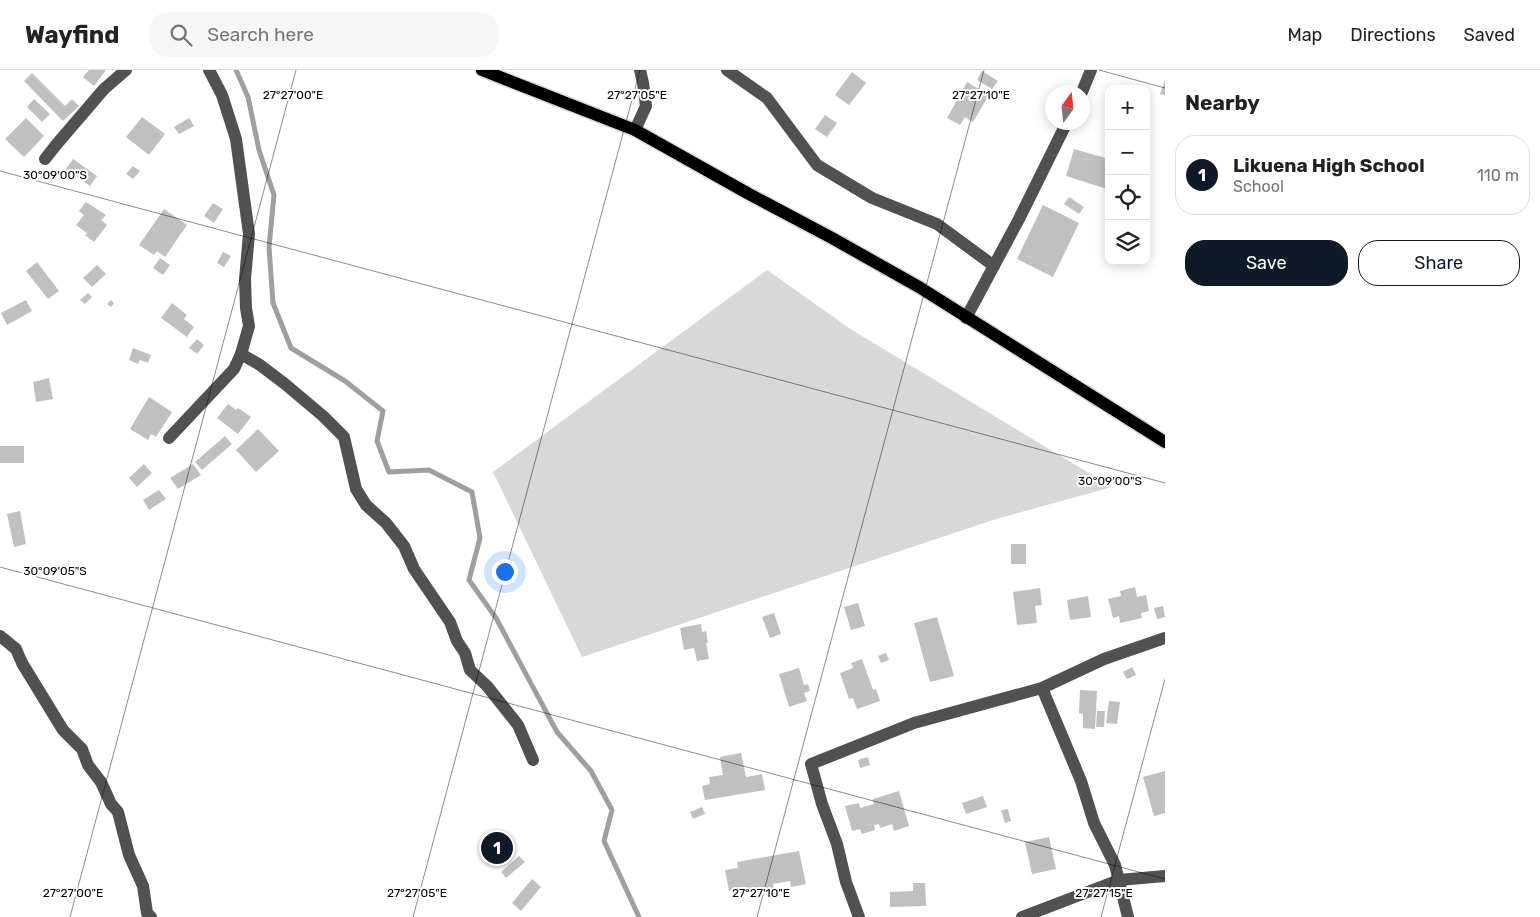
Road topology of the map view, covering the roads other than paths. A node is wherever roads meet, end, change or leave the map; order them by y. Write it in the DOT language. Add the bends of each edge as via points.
graph roads {
  1 [pos="126,70"];
  2 [pos="209,70"];
  3 [pos="482,70"];
  4 [pos="640,70"];
  5 [pos="727,70"];
  6 [pos="1092,70"];
  7 [pos="1085,85"];
  8 [pos="635,130"];
  9 [pos="1062,130"];
  10 [pos="45,159"];
  11 [pos="994,266"];
  12 [pos="966,318"];
  13 [pos="241,354"];
  14 [pos="169,438"];
  15 [pos="1165,442"];
  16 [pos="0,636"];
  17 [pos="1165,638"];
  18 [pos="1042,688"];
  19 [pos="533,760"];
  20 [pos="1165,876"];
  21 [pos="1119,880"];
  22 [pos="151,917"];
  23 [pos="859,917"];
  24 [pos="1022,917"];
  25 [pos="1128,917"];
  1 -- 10 [label="street" via="104,89"];
  2 -- 13 [label="street" via="222,95 236,139 249,234 245,279 250,326"];
  3 -- 8 [label="main road"];
  4 -- 8 [label="street" via="646,106"];
  5 -- 11 [label="street" via="767,98 817,166 872,198 937,224"];
  6 -- 7 [label="street"];
  8 -- 12 [label="main road" via="919,287"];
  9 -- 11 [label="street"];
  11 -- 12 [label="street"];
  12 -- 15 [label="main road"];
  13 -- 14 [label="street" via="234,369"];
  13 -- 19 [label="street" via="285,384 344,437 356,489 366,506 386,523 404,546 414,569 450,622 470,670 518,725"];
  16 -- 22 [label="street" via="16,649 63,730 82,749 88,765 118,812"];
  17 -- 18 [label="street" via="1104,659"];
  18 -- 21 [label="street"];
  18 -- 23 [label="street" via="914,723 811,764"];
  20 -- 21 [label="street"];
  21 -- 24 [label="street"];
  21 -- 25 [label="street"];
}
